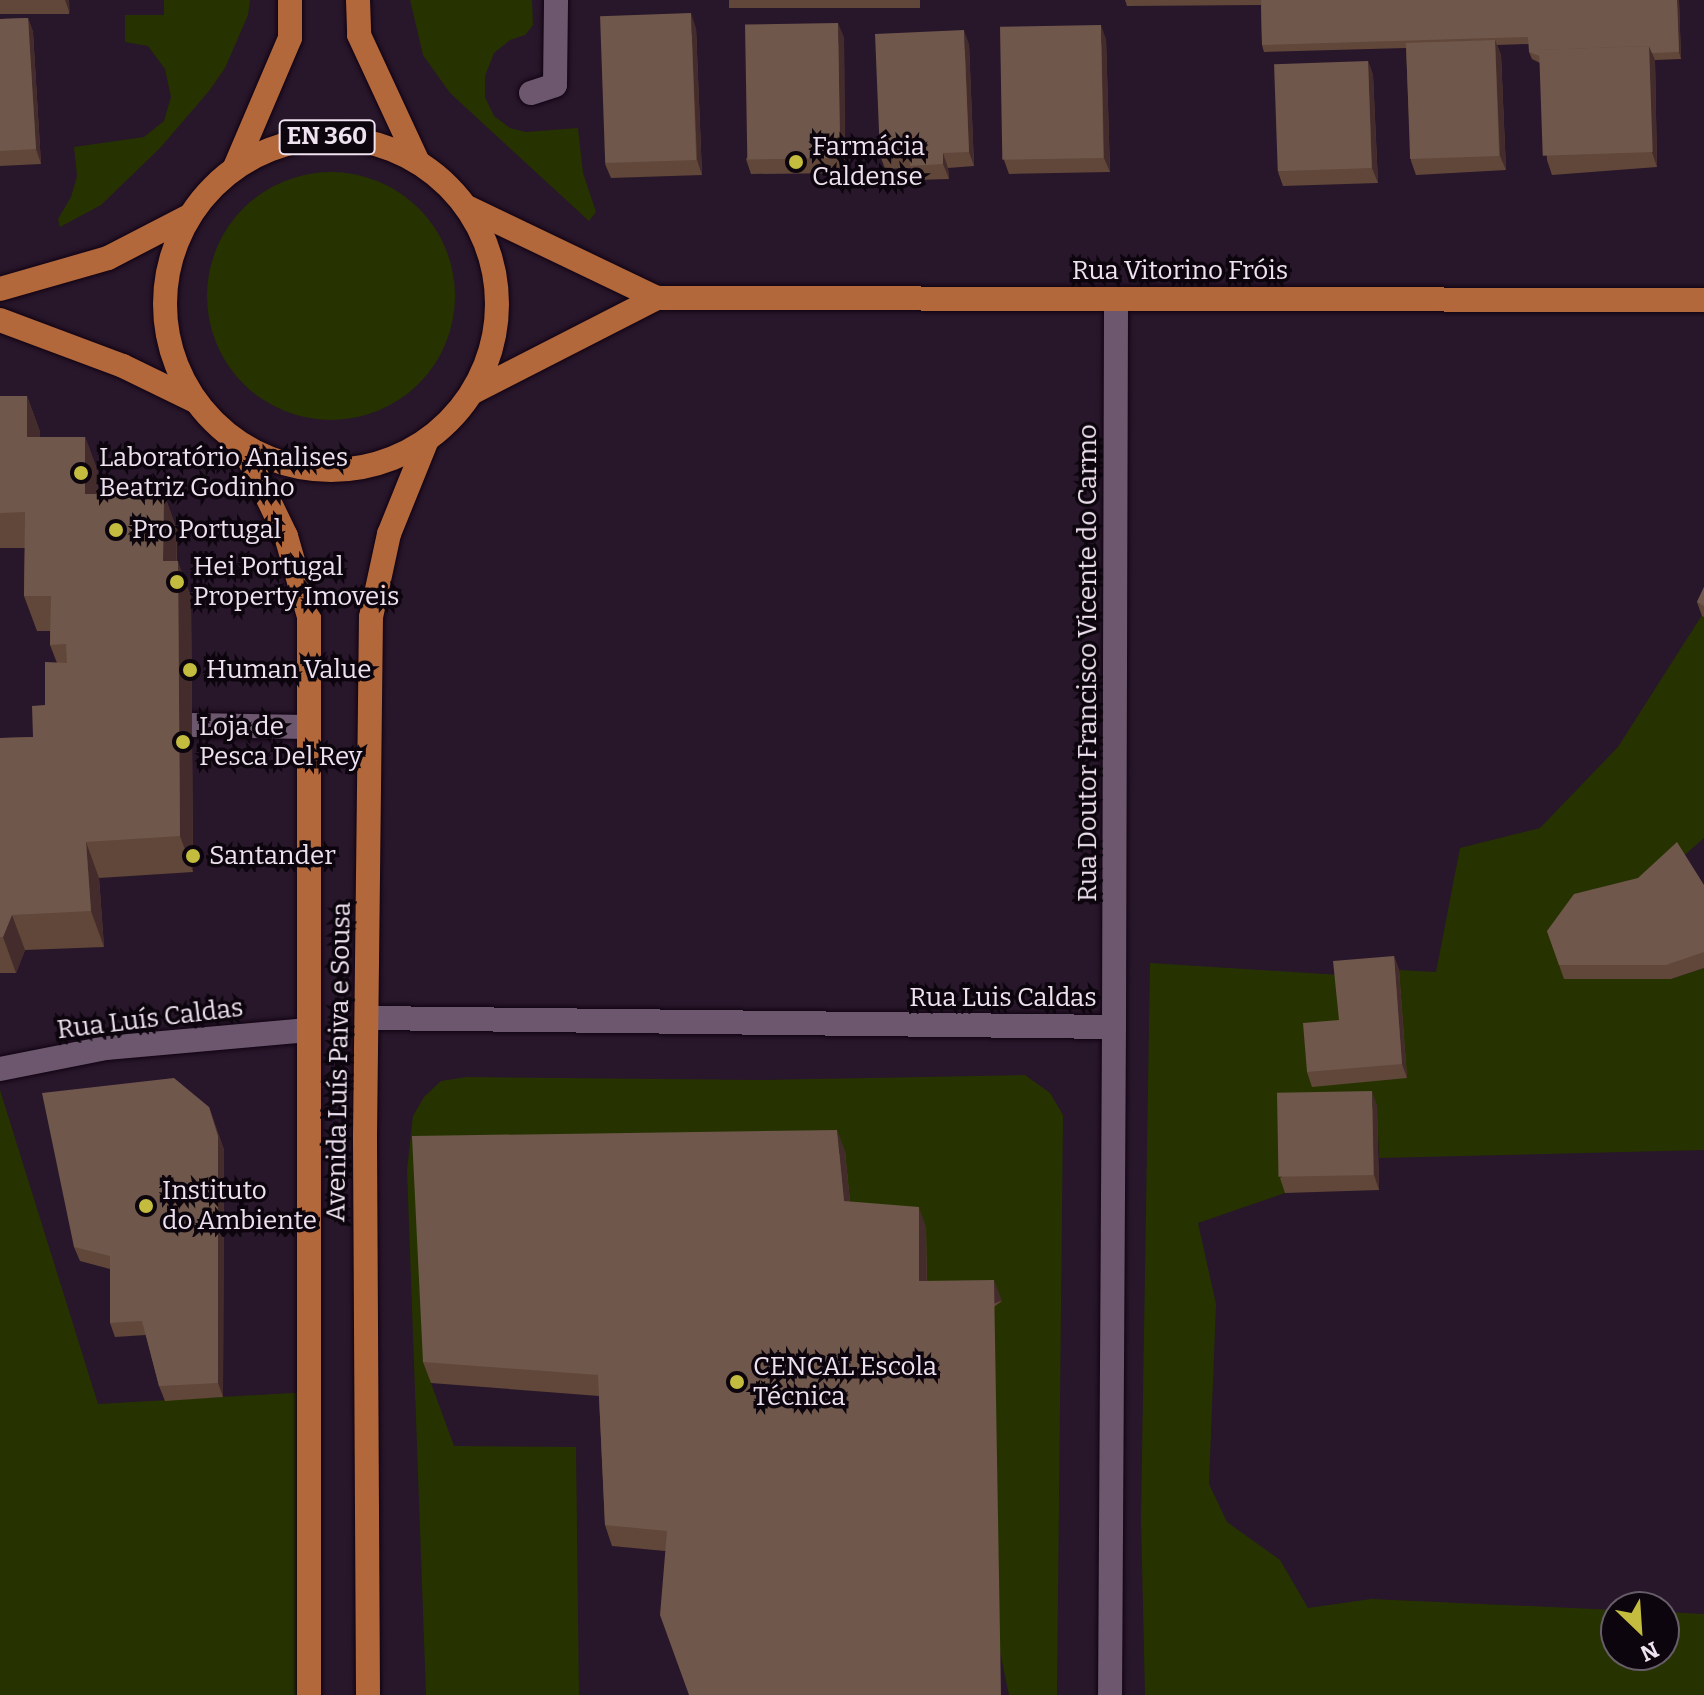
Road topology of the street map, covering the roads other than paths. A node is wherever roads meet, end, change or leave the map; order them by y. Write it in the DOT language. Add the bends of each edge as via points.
graph roads {
  1 [pos="290,0"];
  2 [pos="358,0"];
  3 [pos="556,0"];
  4 [pos="531,93"];
  5 [pos="418,162"];
  6 [pos="235,167"];
  7 [pos="469,208"];
  8 [pos="189,216"];
  9 [pos="0,289"];
  10 [pos="657,298"];
  11 [pos="1116,299"];
  12 [pos="1704,300"];
  13 [pos="0,320"];
  14 [pos="473,392"];
  15 [pos="195,401"];
  16 [pos="427,440"];
  17 [pos="242,445"];
  18 [pos="190,725"];
  19 [pos="309,727"];
  20 [pos="368,1018"];
  21 [pos="1114,1027"];
  22 [pos="308,1030"];
  23 [pos="0,1069"];
  24 [pos="309,1695"];
  25 [pos="368,1695"];
  26 [pos="1110,1695"];
  1 -- 6 [label="main road" via="290,38"];
  2 -- 5 [label="main road" via="359,35"];
  3 -- 4 [label="street" via="555,85"];
  5 -- 6 [label="main road, EN 360" via="376,143 327,137 279,145"];
  5 -- 7 [label="main road, EN 360"];
  6 -- 8 [label="main road, EN 360"];
  7 -- 10 [label="main road, Rua Vitorino Fróis / EN 360"];
  7 -- 14 [label="main road, EN 360" via="490,251 499,299 492,348"];
  8 -- 9 [label="main road, EN 360" via="108,258"];
  8 -- 15 [label="main road, EN 360" via="170,261 164,309 173,358"];
  10 -- 11 [label="main road, Rua Vitorino Fróis / EN 360"];
  10 -- 14 [label="main road, Rua Vitorino Fróis / EN 360"];
  11 -- 12 [label="main road, Rua Vitorino Fróis / EN 360"];
  11 -- 21 [label="street, Rua Doutor Francisco Vicente do Carmo"];
  13 -- 15 [label="main road, EN 360" via="123,366"];
  14 -- 16 [label="main road, EN 360"];
  15 -- 17 [label="main road, EN 360"];
  16 -- 17 [label="main road, EN 360" via="384,462 335,470 287,465"];
  16 -- 20 [label="main road, Avenida Luís Paiva e Sousa" via="389,534 371,617"];
  17 -- 19 [label="main road, Avenida Luís Paiva e Sousa" via="286,536 309,617"];
  18 -- 19 [label="street"];
  19 -- 22 [label="main road, Avenida Luís Paiva e Sousa"];
  20 -- 21 [label="street, Rua Luis Caldas"];
  20 -- 25 [label="main road, Avenida Luís Paiva e Sousa"];
  21 -- 26 [label="street, Rua Luis Caldas"];
  22 -- 23 [label="street, Rua Luís Caldas" via="106,1048"];
  22 -- 24 [label="main road, Avenida Luís Paiva e Sousa"];
}
